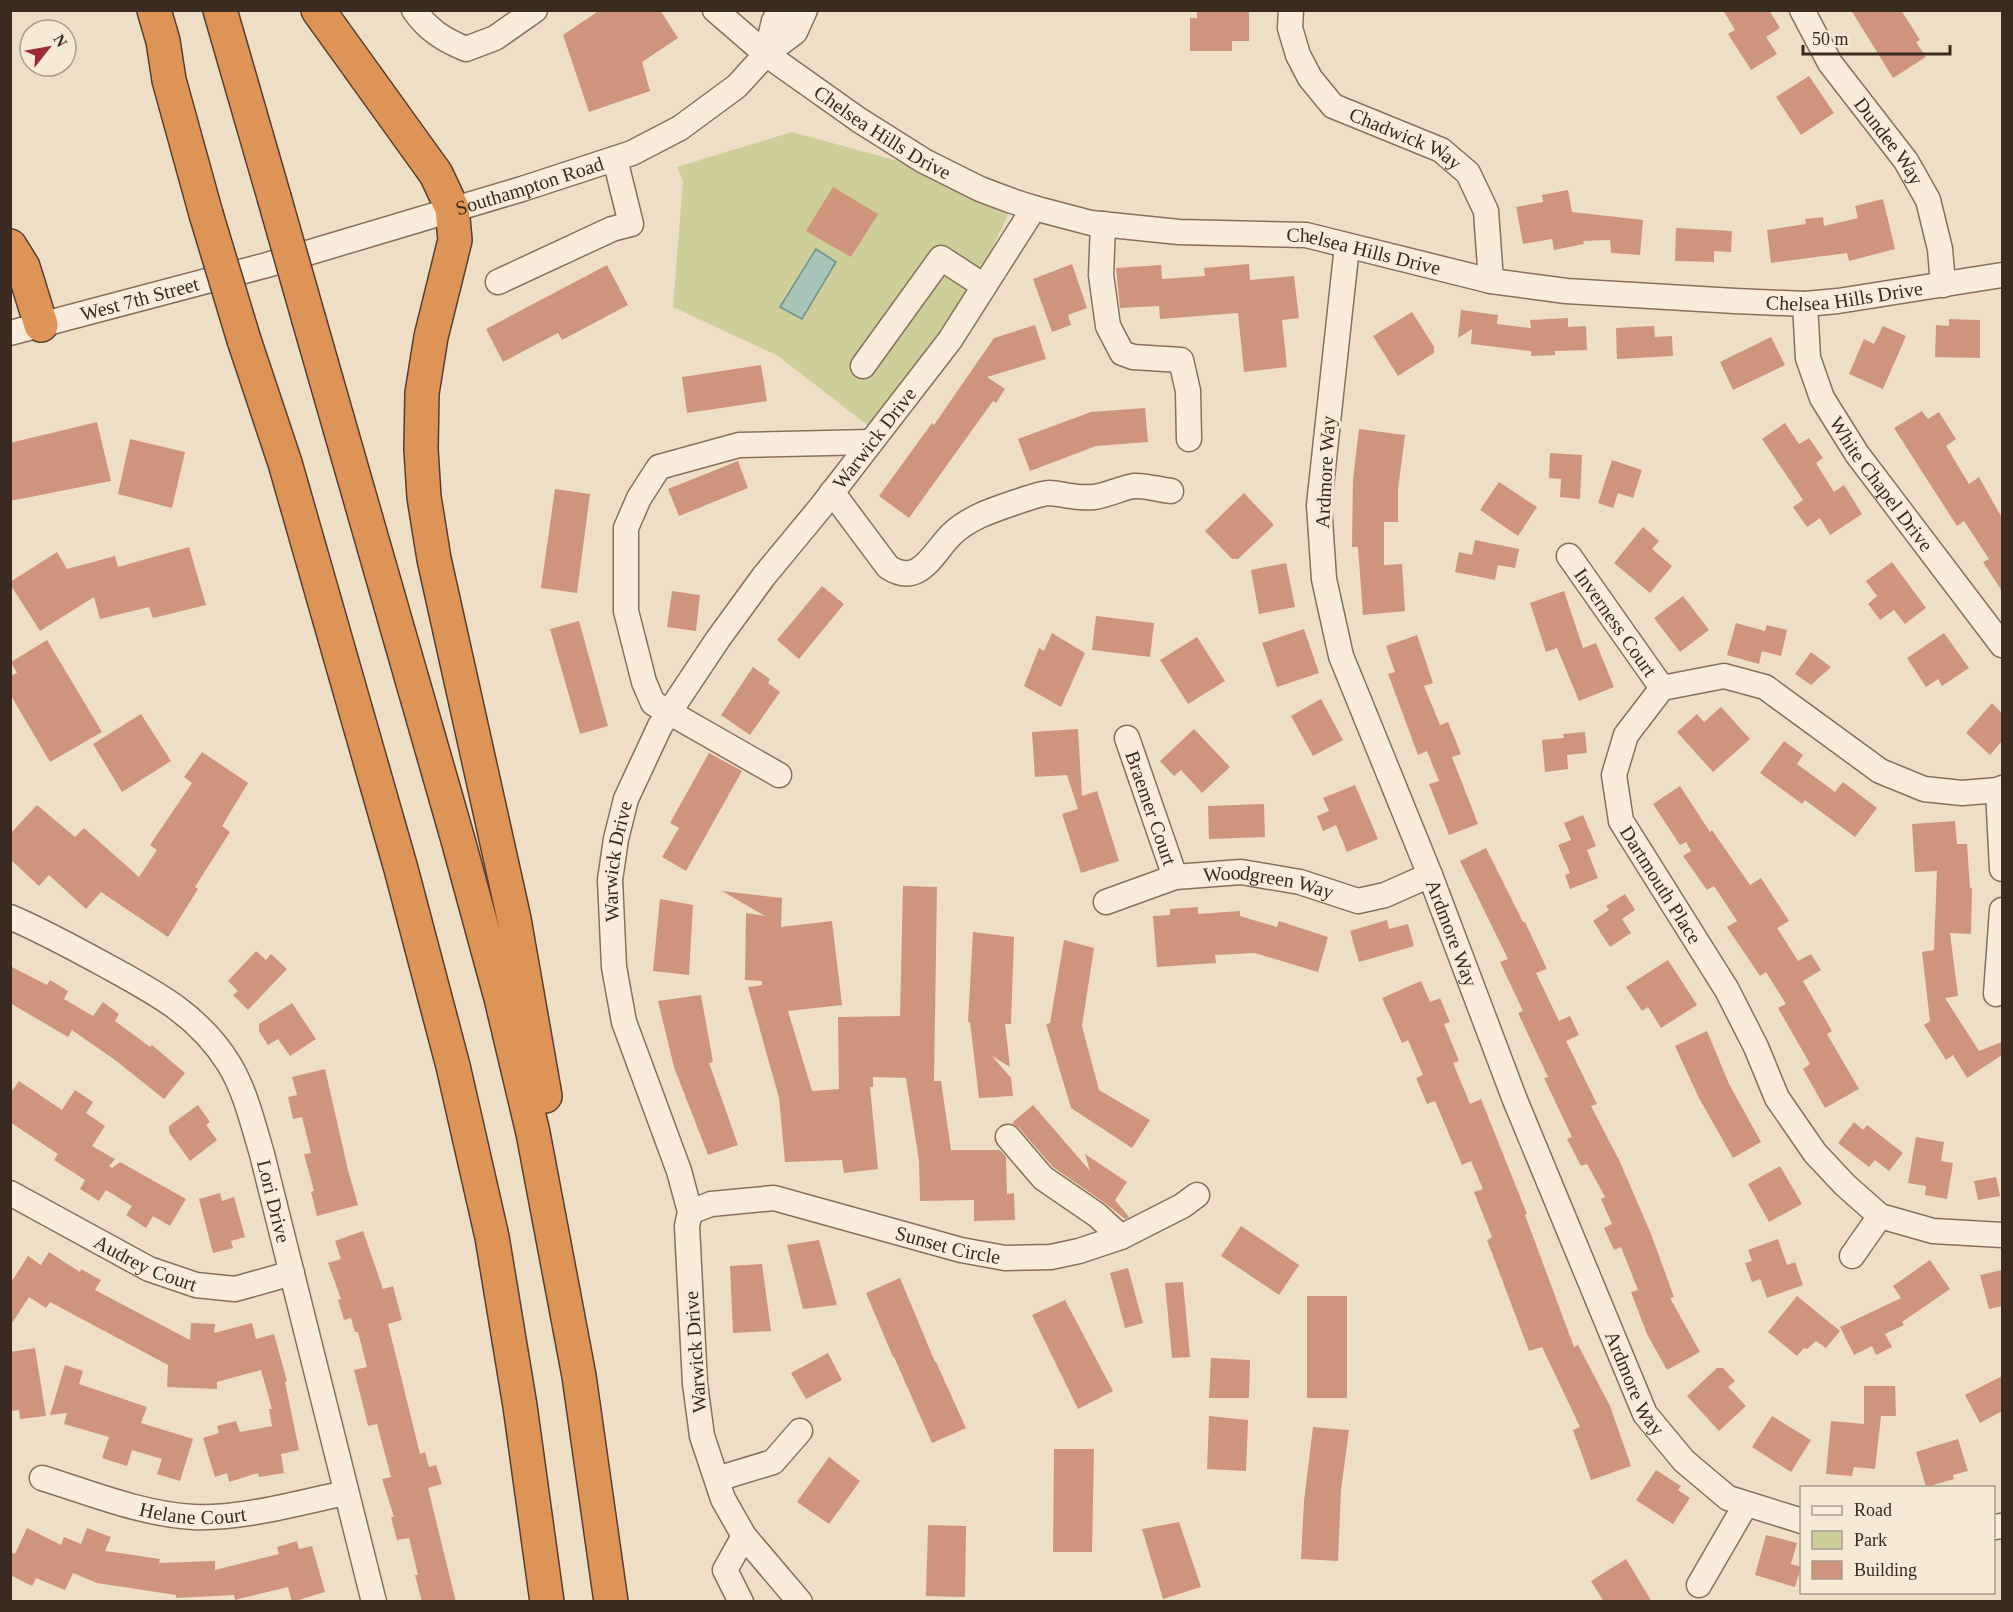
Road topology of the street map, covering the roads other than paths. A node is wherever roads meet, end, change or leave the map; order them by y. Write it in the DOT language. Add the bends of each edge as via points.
graph roads {
  1 [pos="135,10"];
  2 [pos="154,10"];
  3 [pos="220,10"];
  4 [pos="318,10"];
  5 [pos="414,10"];
  6 [pos="535,10"];
  7 [pos="715,10"];
  8 [pos="780,10"];
  9 [pos="805,10"];
  10 [pos="1291,10"];
  11 [pos="1802,10"];
  12 [pos="766,54"];
  13 [pos="169,81"];
  14 [pos="615,159"];
  15 [pos="452,208"];
  16 [pos="1034,208"];
  17 [pos="1103,224"];
  18 [pos="10,246"];
  19 [pos="1347,246"];
  20 [pos="267,265"];
  21 [pos="2002,275"];
  22 [pos="1491,281"];
  23 [pos="498,282"];
  24 [pos="1943,285"];
  25 [pos="984,286"];
  26 [pos="1804,304"];
  27 [pos="26,329"];
  28 [pos="863,366"];
  29 [pos="1189,439"];
  30 [pos="871,442"];
  31 [pos="1171,491"];
  32 [pos="832,492"];
  33 [pos="1569,556"];
  34 [pos="2002,645"];
  35 [pos="1662,688"];
  36 [pos="669,712"];
  37 [pos="1127,738"];
  38 [pos="779,775"];
  39 [pos="2000,789"];
  40 [pos="2002,869"];
  41 [pos="1430,875"];
  42 [pos="1175,878"];
  43 [pos="1106,902"];
  44 [pos="2002,910"];
  45 [pos="10,917"];
  46 [pos="1996,994"];
  47 [pos="1008,1137"];
  48 [pos="10,1194"];
  49 [pos="1197,1195"];
  50 [pos="690,1212"];
  51 [pos="1880,1216"];
  52 [pos="2002,1235"];
  53 [pos="1121,1237"];
  54 [pos="1852,1256"];
  55 [pos="559,1262"];
  56 [pos="292,1273"];
  57 [pos="800,1431"];
  58 [pos="42,1478"];
  59 [pos="717,1479"];
  60 [pos="346,1493"];
  61 [pos="1746,1504"];
  62 [pos="1800,1521"];
  63 [pos="744,1536"];
  64 [pos="1700,1585"];
  65 [pos="374,1602"];
  66 [pos="546,1602"];
  67 [pos="610,1602"];
  68 [pos="741,1602"];
  69 [pos="800,1602"];
  1 -- 13 [label="highway" via="148,48"];
  2 -- 13 [label="highway"];
  3 -- 55 [label="highway, bridge" via="498,987"];
  4 -- 15 [label="highway" via="436,174"];
  5 -- 6 [label="street" via="424,25 444,40 466,49 495,38"];
  7 -- 12 [label="street, Chelsea Hills Drive"];
  8 -- 12 [label="street, Southampton Road"];
  9 -- 12 [label="street, Southampton Road" via="795,32"];
  10 -- 22 [label="street, Chadwick Way" via="1290,28 1298,55 1310,78 1333,106 1442,150 1468,173 1486,211"];
  11 -- 24 [label="street, Dundee Way" via="1830,63 1906,161 1928,200 1940,249"];
  12 -- 14 [label="street, Southampton Road" via="737,86 680,128"];
  12 -- 16 [label="street, Chelsea Hills Drive" via="924,161 980,189"];
  13 -- 66 [label="highway, bridge" via="244,340 288,474 453,1066 492,1237"];
  14 -- 15 [label="street, Southampton Road"];
  14 -- 23 [label="street" via="643,224 612,229"];
  15 -- 20 [label="street, Southampton Road"];
  15 -- 55 [label="highway" via="455,240 431,337 422,393 424,497 533,1022 550,1128"];
  16 -- 17 [label="street, Chelsea Hills Drive"];
  16 -- 25 [label="street, Warwick Drive"];
  17 -- 19 [label="street, Chelsea Hills Drive" via="1179,232 1306,235"];
  17 -- 29 [label="street" via="1101,274 1108,326 1122,353 1181,360 1188,391"];
  18 -- 27 [label="highway" via="23,267"];
  19 -- 22 [label="street, Chelsea Hills Drive"];
  19 -- 41 [label="street, Ardmore Way" via="1319,505 1324,579 1341,656"];
  20 -- 27 [label="street, West 7th Street"];
  21 -- 24 [label="street, Chelsea Hills Drive"];
  22 -- 26 [label="street, Chelsea Hills Drive" via="1566,291"];
  24 -- 26 [label="street, Chelsea Hills Drive"];
  25 -- 28 [label="street" via="941,258"];
  25 -- 30 [label="street, Warwick Drive" via="950,340"];
  26 -- 34 [label="street, White Chapel Drive" via="1808,358 1822,398 1857,454"];
  30 -- 32 [label="street, Warwick Drive"];
  30 -- 36 [label="street" via="739,446 660,467 639,498 626,528 626,611 644,682 653,703"];
  31 -- 32 [label="street" via="1135,486 1083,498 1047,493 979,516 953,533 920,570 907,573 897,573 888,567"];
  32 -- 36 [label="street, Warwick Drive" via="764,576"];
  33 -- 35 [label="street, Inverness Court"];
  35 -- 39 [label="street" via="1724,676 1766,687 1880,771 1924,789 1962,793"];
  35 -- 51 [label="street, Dartmouth Place" via="1626,735 1614,775 1621,821 1727,990 1777,1098 1815,1153"];
  36 -- 38 [label="street"];
  36 -- 50 [label="street, Warwick Drive" via="626,799 610,880 614,967 624,1022 680,1171"];
  37 -- 42 [label="street, Braemer Court"];
  39 -- 40 [label="street"];
  41 -- 42 [label="street, Woodgreen Way" via="1385,895 1359,901 1300,882 1241,872"];
  41 -- 61 [label="street, Ardmore Way" via="1515,1100 1645,1414 1684,1461 1728,1498"];
  42 -- 43 [label="street, Woodgreen Way"];
  44 -- 46 [label="street"];
  45 -- 56 [label="street, Lori Drive" via="156,993 188,1015 212,1040 230,1066 246,1104"];
  47 -- 53 [label="street" via="1043,1178 1097,1215"];
  48 -- 56 [label="street, Audrey Court" via="149,1269 196,1285 235,1289"];
  49 -- 53 [label="street, Sunset Circle"];
  50 -- 53 [label="street, Sunset Circle" via="711,1204 774,1198 961,1250 1005,1258 1051,1257"];
  50 -- 59 [label="street, Warwick Drive" via="687,1226 696,1384 702,1436"];
  51 -- 52 [label="street, Dartmouth Place" via="1933,1231"];
  51 -- 54 [label="street"];
  55 -- 67 [label="highway"];
  56 -- 60 [label="street, Lori Drive"];
  57 -- 59 [label="street" via="773,1462"];
  58 -- 60 [label="street, Helane Court" via="151,1511 193,1517 251,1513"];
  59 -- 63 [label="street, Warwick Drive" via="723,1499"];
  60 -- 65 [label="street, Lori Drive"];
  61 -- 62 [label="street, Ardmore Way"];
  61 -- 64 [label="street"];
  63 -- 68 [label="street" via="725,1570"];
  63 -- 69 [label="street, Warwick Drive"];
}
